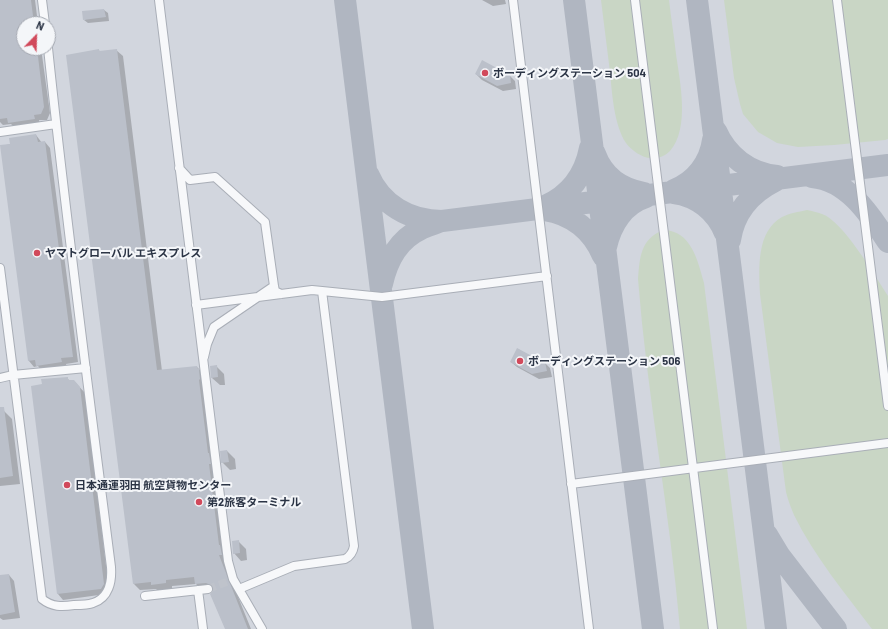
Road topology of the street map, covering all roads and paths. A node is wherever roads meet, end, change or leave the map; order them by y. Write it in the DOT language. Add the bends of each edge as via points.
graph roads {
  1 [pos="42,0"];
  2 [pos="158,0"];
  3 [pos="513,0"];
  4 [pos="635,0"];
  5 [pos="837,0"];
  6 [pos="44,16"];
  7 [pos="49,56"];
  8 [pos="56,124"];
  9 [pos="0,132"];
  10 [pos="179,168"];
  11 [pos="0,268"];
  12 [pos="547,276"];
  13 [pos="274,286"];
  14 [pos="322,291"];
  15 [pos="281,294"];
  16 [pos="257,297"];
  17 [pos="196,305"];
  18 [pos="203,364"];
  19 [pos="86,368"];
  20 [pos="13,376"];
  21 [pos="0,378"];
  22 [pos="888,406"];
  23 [pos="888,443"];
  24 [pos="693,469"];
  25 [pos="571,484"];
  26 [pos="208,589"];
  27 [pos="239,589"];
  28 [pos="198,590"];
  29 [pos="145,596"];
  30 [pos="203,629"];
  31 [pos="262,629"];
  32 [pos="589,629"];
  33 [pos="713,629"];
  1 -- 6 [label="lane"];
  2 -- 10 [label="lane"];
  3 -- 12 [label="lane"];
  4 -- 24 [label="lane"];
  5 -- 22 [label="lane"];
  7 -- 8 [label="lane"];
  8 -- 9 [label="lane"];
  8 -- 19 [label="lane"];
  10 -- 13 [label="lane" via="190,180 215,177 265,222"];
  10 -- 17 [label="lane"];
  11 -- 20 [label="lane"];
  12 -- 14 [label="lane" via="382,297"];
  12 -- 25 [label="lane"];
  13 -- 15 [label="lane"];
  13 -- 16 [label="lane"];
  14 -- 15 [label="lane"];
  14 -- 27 [label="lane" via="353,551 345,559 294,566"];
  15 -- 16 [label="lane"];
  16 -- 17 [label="lane"];
  16 -- 18 [label="lane" via="214,327"];
  17 -- 18 [label="lane"];
  18 -- 27 [label="lane" via="231,580"];
  19 -- 20 [label="lane"];
  19 -- 20 [label="lane" via="112,579 109,588 93,603 61,607 46,603 42,599"];
  20 -- 21 [label="lane"];
  23 -- 24 [label="lane"];
  24 -- 25 [label="lane"];
  24 -- 33 [label="lane"];
  25 -- 32 [label="lane"];
  26 -- 28 [label="lane"];
  27 -- 31 [label="lane"];
  28 -- 29 [label="lane"];
  28 -- 30 [label="lane"];
}
